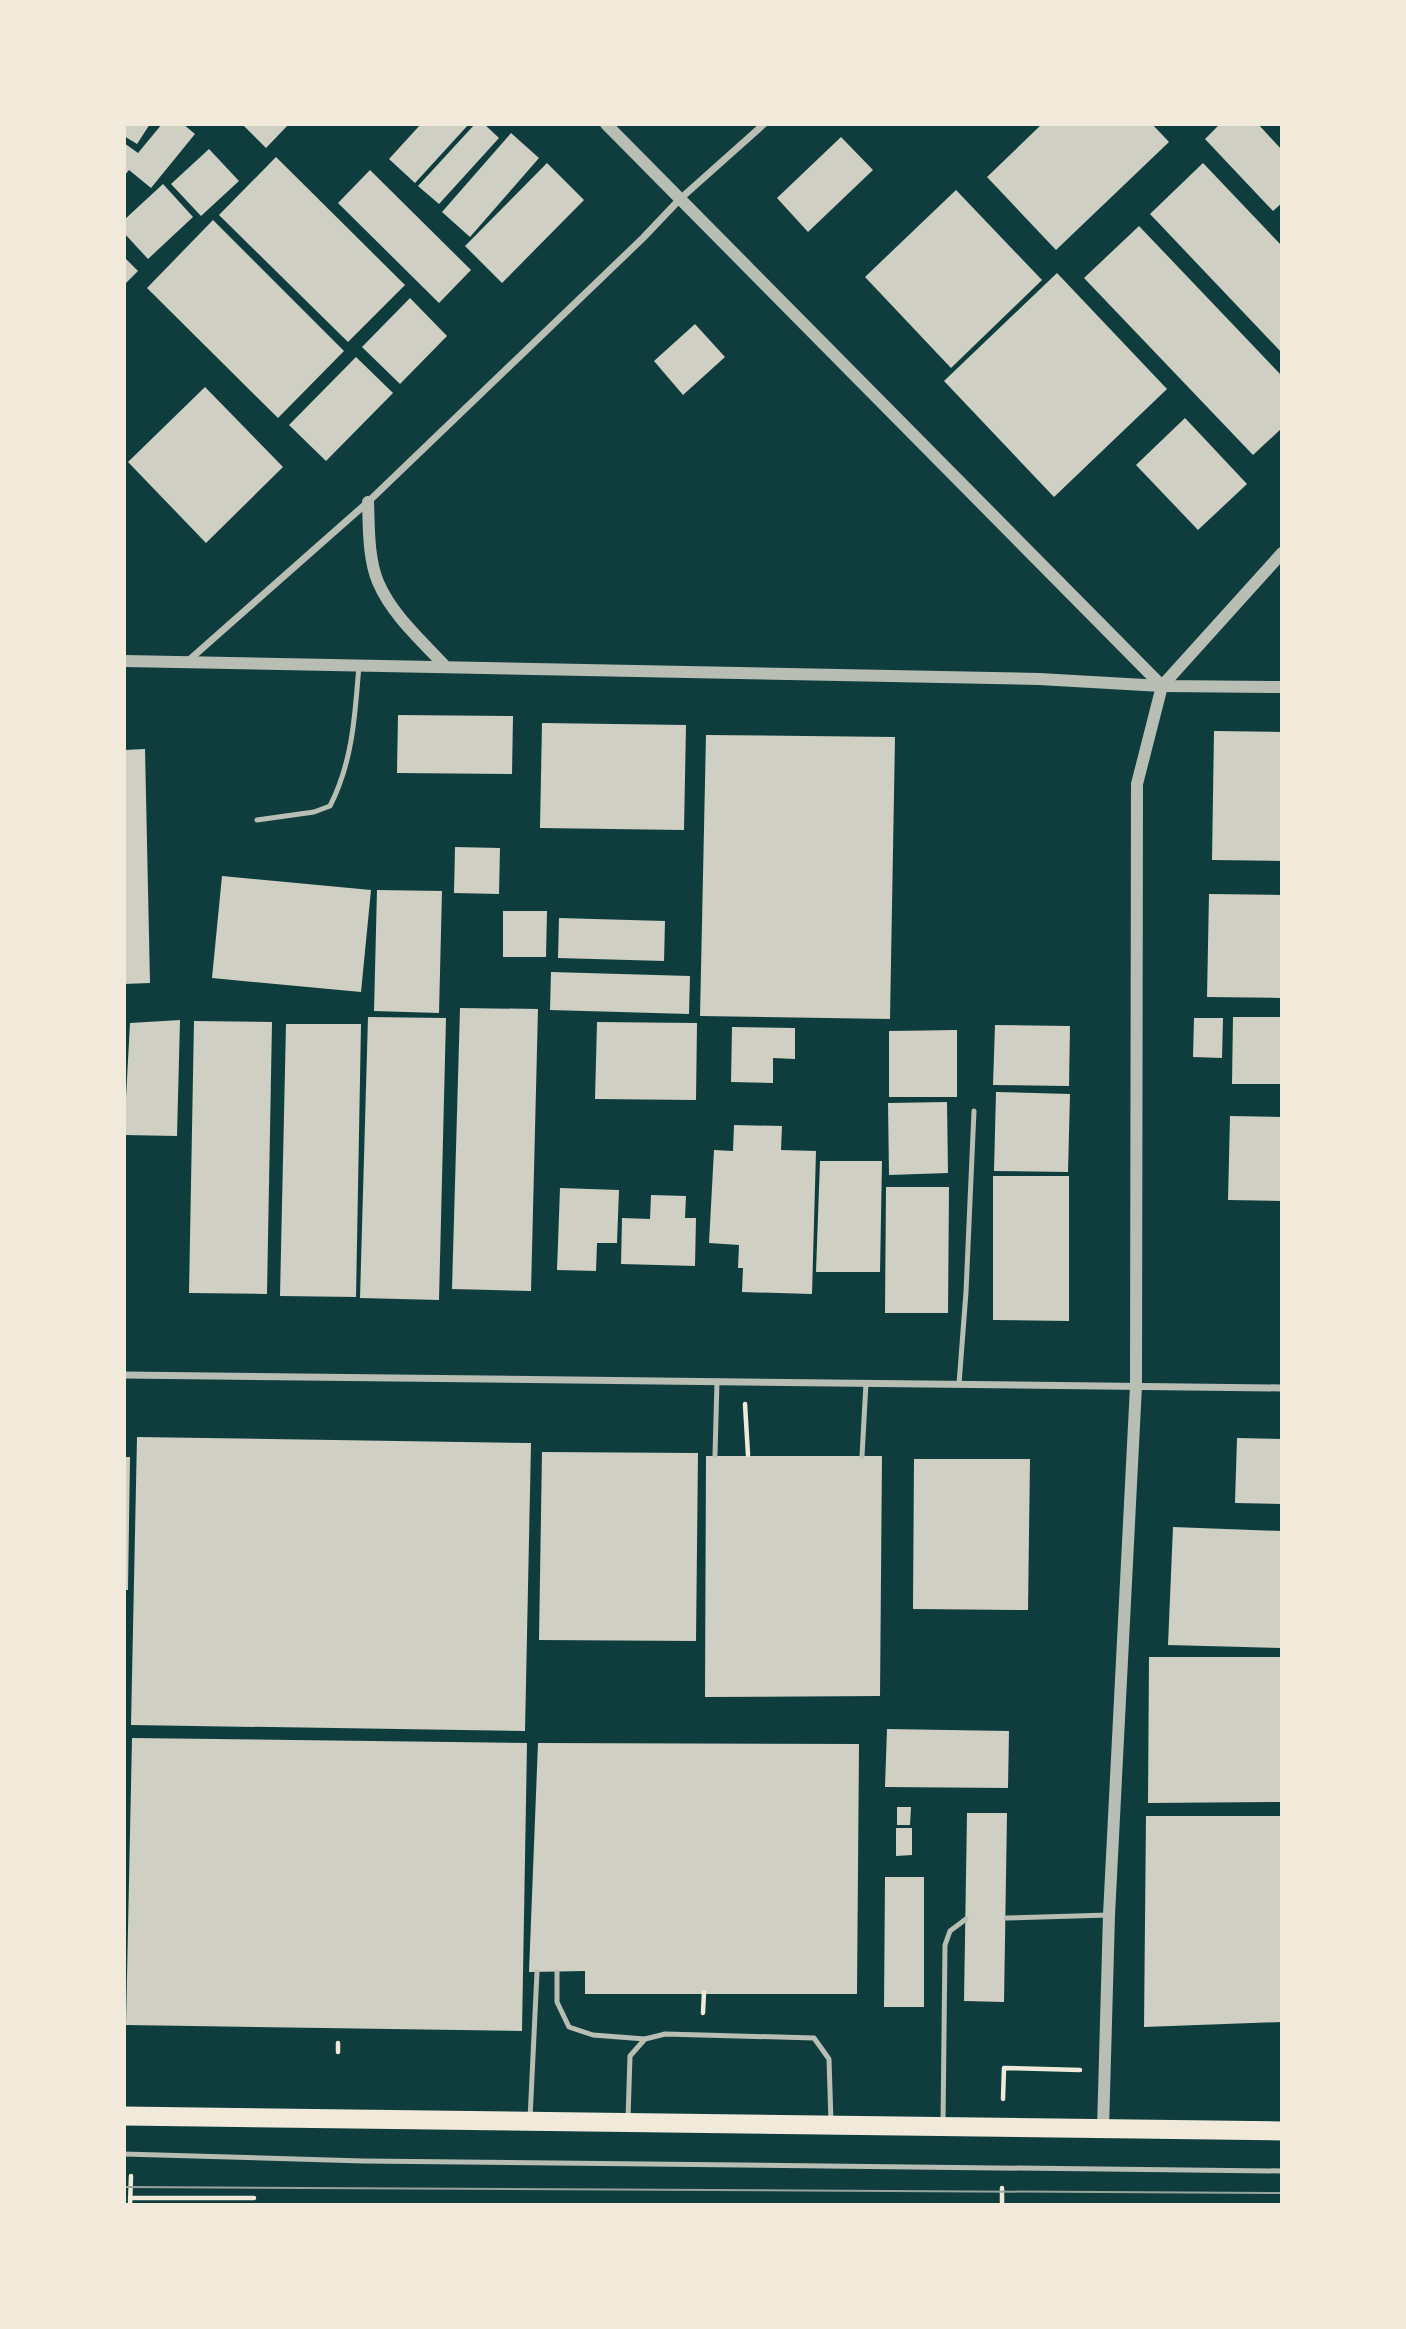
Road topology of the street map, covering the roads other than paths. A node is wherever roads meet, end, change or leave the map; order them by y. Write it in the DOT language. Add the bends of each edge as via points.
graph roads {
  1 [pos="606,124"];
  2 [pos="764,124"];
  3 [pos="680,200"];
  4 [pos="368,502"];
  5 [pos="1282,553"];
  6 [pos="124,661"];
  7 [pos="188,661"];
  8 [pos="359,665"];
  9 [pos="445,666"];
  10 [pos="1163,686"];
  11 [pos="1282,687"];
  12 [pos="257,820"];
  13 [pos="974,1111"];
  14 [pos="124,1376"];
  15 [pos="717,1381"];
  16 [pos="866,1383"];
  17 [pos="959,1384"];
  18 [pos="1136,1386"];
  19 [pos="1282,1388"];
  20 [pos="715,1455"];
  21 [pos="862,1456"];
  22 [pos="1109,1915"];
  23 [pos="1006,1918"];
  24 [pos="965,1919"];
  25 [pos="537,1972"];
  26 [pos="557,1972"];
  27 [pos="645,2039"];
  28 [pos="124,2116"];
  29 [pos="530,2121"];
  30 [pos="628,2123"];
  31 [pos="831,2125"];
  32 [pos="943,2127"];
  33 [pos="1103,2129"];
  34 [pos="1282,2131"];
  35 [pos="124,2154"];
  36 [pos="1282,2171"];
  1 -- 3 [label="street"];
  2 -- 3 [label="street"];
  3 -- 4 [label="street"];
  3 -- 10 [label="street"];
  4 -- 7 [label="street"];
  4 -- 9 [label="street" via="378,581 399,617"];
  5 -- 10 [label="street"];
  6 -- 7 [label="street"];
  7 -- 8 [label="street"];
  8 -- 9 [label="street"];
  8 -- 12 [label="lane" via="354,732 342,784 330,806"];
  9 -- 10 [label="street" via="1039,679"];
  10 -- 11 [label="street"];
  10 -- 18 [label="street" via="1137,784"];
  13 -- 17 [label="lane"];
  14 -- 15 [label="street"];
  15 -- 16 [label="street"];
  15 -- 20 [label="lane"];
  16 -- 17 [label="street"];
  16 -- 21 [label="lane"];
  17 -- 18 [label="street"];
  18 -- 19 [label="street"];
  18 -- 22 [label="street"];
  22 -- 23 [label="lane"];
  22 -- 33 [label="street"];
  24 -- 32 [label="lane" via="950,1931 945,1945"];
  25 -- 29 [label="lane"];
  26 -- 27 [label="lane" via="557,2002 569,2027 593,2035"];
  27 -- 30 [label="lane" via="630,2056"];
  27 -- 31 [label="lane" via="665,2034 814,2038 829,2059"];
  28 -- 29 [label="highway"];
  29 -- 30 [label="highway"];
  30 -- 31 [label="highway"];
  31 -- 32 [label="highway"];
  32 -- 33 [label="highway"];
  33 -- 34 [label="highway"];
  35 -- 36 [label="lane"];
}
